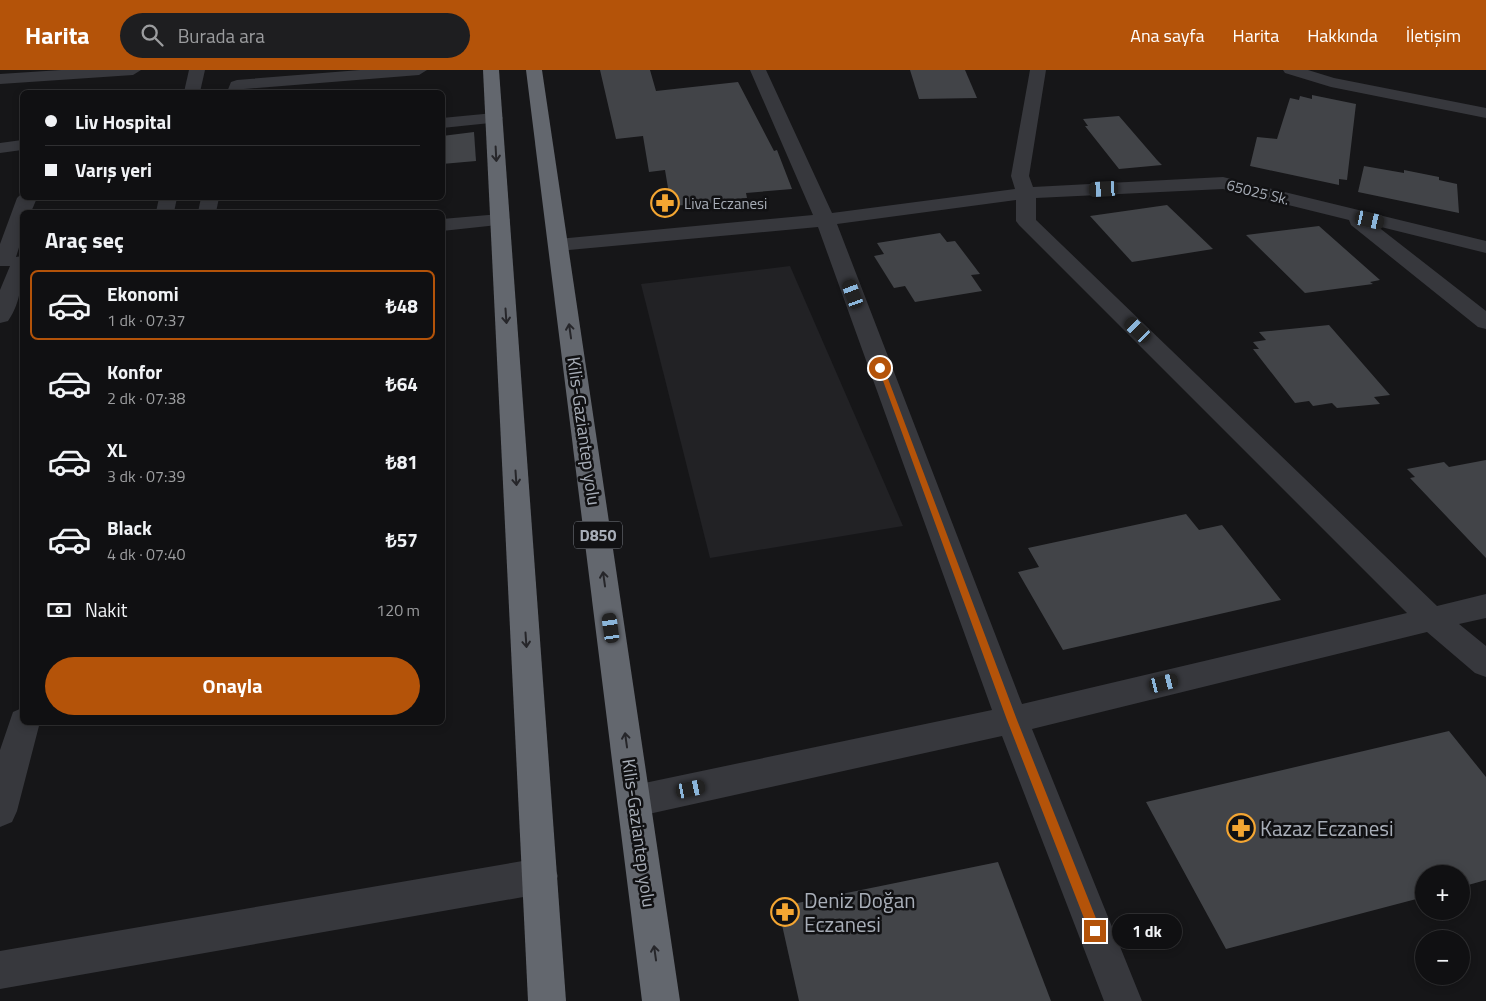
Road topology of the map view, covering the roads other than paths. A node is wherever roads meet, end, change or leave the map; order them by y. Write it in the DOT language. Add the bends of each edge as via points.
graph roads {
  1 [pos="132,70"];
  2 [pos="197,70"];
  3 [pos="419,70"];
  4 [pos="491,70"];
  5 [pos="534,70"];
  6 [pos="758,70"];
  7 [pos="1038,70"];
  8 [pos="1291,70"];
  9 [pos="0,79"];
  10 [pos="192,90"];
  11 [pos="236,90"];
  12 [pos="1486,113"];
  13 [pos="494,118"];
  14 [pos="445,123"];
  15 [pos="20,145"];
  16 [pos="0,148"];
  17 [pos="1026,193"];
  18 [pos="1351,215"];
  19 [pos="500,220"];
  20 [pos="825,220"];
  21 [pos="20,225"];
  22 [pos="445,225"];
  23 [pos="558,245"];
  24 [pos="1486,247"];
  25 [pos="12,261"];
  26 [pos="0,316"];
  27 [pos="1486,322"];
  28 [pos="1486,606"];
  29 [pos="1431,618"];
  30 [pos="1486,664"];
  31 [pos="1012,720"];
  32 [pos="23,725"];
  33 [pos="635,801"];
  34 [pos="0,811"];
  35 [pos="540,876"];
  36 [pos="0,970"];
  37 [pos="547,1001"];
  38 [pos="661,1001"];
  39 [pos="1123,1001"];
  1 -- 9 [label="street"];
  2 -- 10 [label="street"];
  3 -- 11 [label="street" via="237,85"];
  4 -- 13 [label="highway"];
  5 -- 23 [label="highway, Kilis-Gaziantep yolu / D850"];
  6 -- 20 [label="street"];
  7 -- 17 [label="street" via="1020,176"];
  8 -- 12 [label="street" via="1330,82"];
  13 -- 14 [label="street"];
  13 -- 19 [label="highway, one-way"];
  15 -- 16 [label="street"];
  17 -- 18 [label="street, 65025 Sk." via="1222,183"];
  17 -- 20 [label="street, 65025 Sk."];
  17 -- 29 [label="street" via="1026,221"];
  18 -- 24 [label="street, 65025 Sk."];
  18 -- 27 [label="street"];
  19 -- 22 [label="street"];
  19 -- 35 [label="highway, one-way"];
  20 -- 23 [label="street, 65025 Sk."];
  20 -- 31 [label="street"];
  21 -- 25 [label="street"];
  33 -- 23 [label="highway, Kilis-Gaziantep yolu / D850, one-way"];
  25 -- 26 [label="street"];
  28 -- 29 [label="street"];
  29 -- 30 [label="street"];
  29 -- 31 [label="street"];
  31 -- 33 [label="street"];
  31 -- 39 [label="street"];
  32 -- 34 [label="street"];
  38 -- 33 [label="highway, Kilis-Gaziantep yolu / D850, one-way"];
  35 -- 36 [label="street"];
  35 -- 37 [label="highway"];
}
